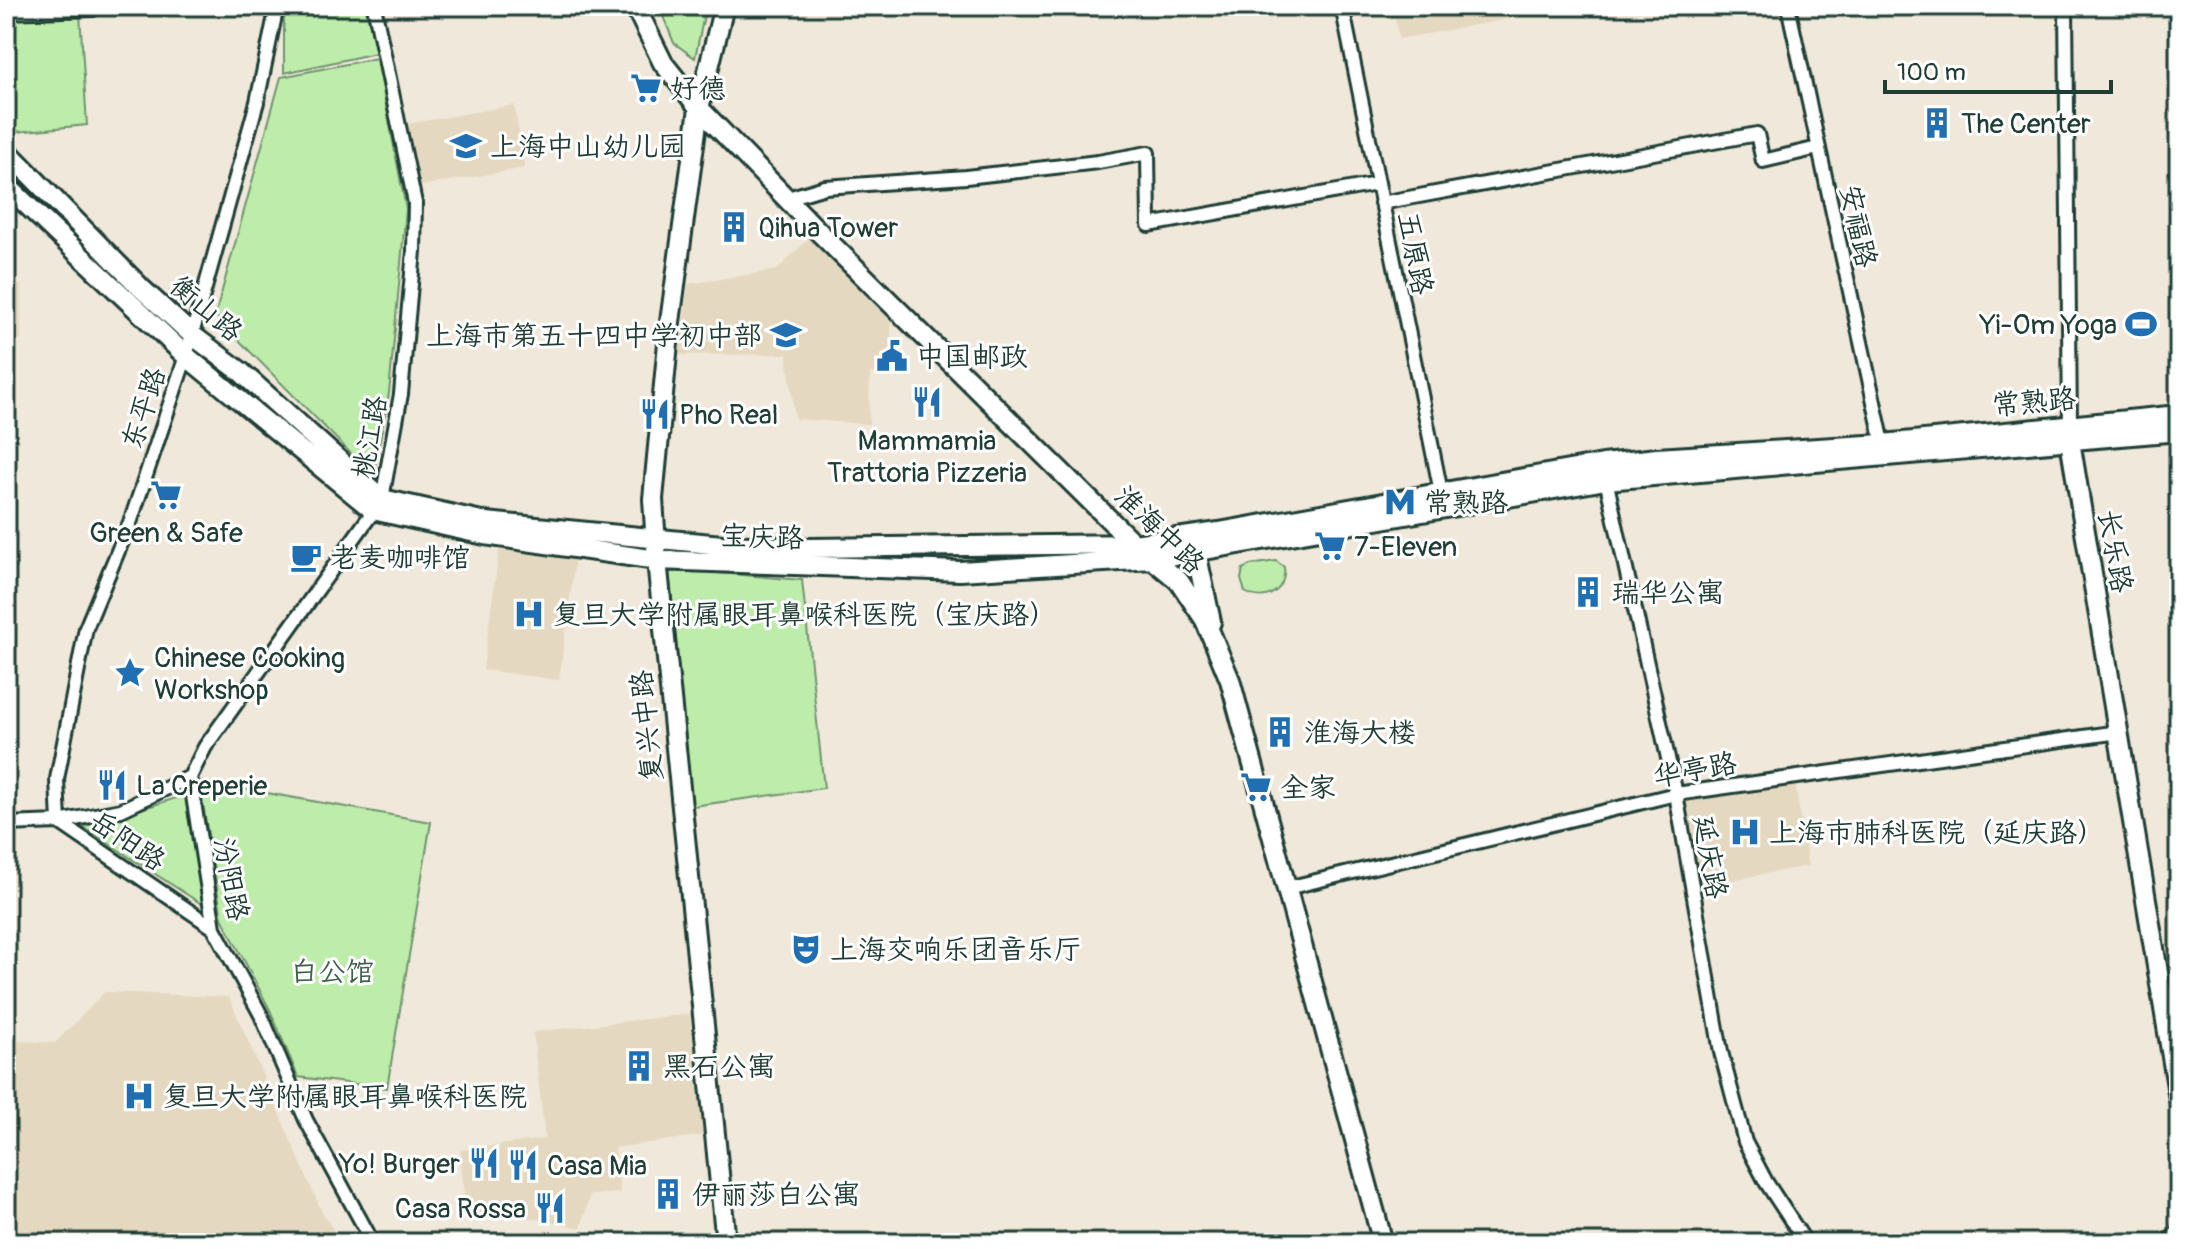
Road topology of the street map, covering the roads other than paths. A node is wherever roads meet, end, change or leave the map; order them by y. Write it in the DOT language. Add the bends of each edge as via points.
graph roads {
  1 [pos="92,6"];
  2 [pos="277,6"];
  3 [pos="374,6"];
  4 [pos="635,6"];
  5 [pos="724,6"];
  6 [pos="1342,6"];
  7 [pos="1788,6"];
  8 [pos="2066,6"];
  9 [pos="6,9"];
  10 [pos="699,108"];
  11 [pos="1818,148"];
  12 [pos="6,150"];
  13 [pos="1377,184"];
  14 [pos="6,185"];
  15 [pos="788,198"];
  16 [pos="1381,203"];
  17 [pos="192,335"];
  18 [pos="186,356"];
  19 [pos="2179,415"];
  20 [pos="2179,431"];
  21 [pos="2070,434"];
  22 [pos="1885,450"];
  23 [pos="1604,472"];
  24 [pos="1443,501"];
  25 [pos="378,505"];
  26 [pos="656,539"];
  27 [pos="1134,544"];
  28 [pos="1196,552"];
  29 [pos="1153,559"];
  30 [pos="657,560"];
  31 [pos="1217,648"];
  32 [pos="2119,732"];
  33 [pos="190,777"];
  34 [pos="1676,794"];
  35 [pos="59,822"];
  36 [pos="6,824"];
  37 [pos="1287,888"];
  38 [pos="214,928"];
  39 [pos="2179,1099"];
  40 [pos="2179,1230"];
  41 [pos="373,1243"];
  42 [pos="726,1243"];
  43 [pos="1383,1243"];
  44 [pos="1806,1243"];
  45 [pos="2167,1243"];
  1 -- 9 [label="main road"];
  2 -- 17 [label="street, 东平路" via="257,102"];
  3 -- 25 [label="street, 桃江路" via="415,203 401,394"];
  4 -- 10 [label="main road, 淮海中路" via="663,63"];
  5 -- 10 [label="main road, 复兴中路"];
  6 -- 13 [label="street, 五原路"];
  7 -- 11 [label="street, 安福路"];
  8 -- 21 [label="street, 长乐路"];
  10 -- 15 [label="main road, 淮海中路"];
  10 -- 26 [label="main road, 复兴中路" via="670,322 653,499"];
  11 -- 16 [label="street" via="1763,161 1757,134"];
  11 -- 22 [label="street, 安福路"];
  12 -- 17 [label="main road, 衡山路"];
  13 -- 15 [label="street" via="1149,225 1148,153 966,177 825,187"];
  13 -- 16 [label="street, 五原路"];
  14 -- 18 [label="main road, 衡山路"];
  15 -- 27 [label="main road, 淮海中路"];
  16 -- 24 [label="street, 五原路"];
  17 -- 18 [label="street, 东平路"];
  17 -- 25 [label="main road, 衡山路" via="240,371"];
  18 -- 25 [label="main road, 衡山路"];
  18 -- 35 [label="street, 东平路" via="131,520 86,628 57,779"];
  19 -- 21 [label="main road, 常熟路"];
  20 -- 21 [label="main road, 常熟路"];
  21 -- 22 [label="main road, 常熟路"];
  21 -- 32 [label="main road, 长乐路"];
  22 -- 23 [label="main road, 常熟路" via="1657,458"];
  23 -- 24 [label="main road, 常熟路"];
  23 -- 34 [label="street, 延庆路"];
  24 -- 27 [label="main road, 常熟路"];
  24 -- 28 [label="main road, 常熟路"];
  25 -- 26 [label="main road, 宝庆路"];
  25 -- 30 [label="main road, 宝庆路" via="485,535"];
  25 -- 33 [label="street, 桃江路" via="205,747"];
  26 -- 27 [label="main road, 宝庆路" via="809,548"];
  26 -- 30 [label="main road, 复兴中路"];
  27 -- 29 [label="main road, 淮海中路"];
  28 -- 29 [label="main road, 常熟路"];
  28 -- 31 [label="main road"];
  29 -- 30 [label="main road, 宝庆路" via="960,571"];
  29 -- 31 [label="main road, 淮海中路" via="1179,581"];
  30 -- 42 [label="main road, 复兴中路"];
  31 -- 37 [label="main road, 淮海中路"];
  32 -- 34 [label="street, 华亭路"];
  32 -- 39 [label="main road, 长乐路"];
  33 -- 35 [label="street" via="121,810"];
  33 -- 38 [label="street, 汾阳路"];
  34 -- 37 [label="street, 华亭路"];
  34 -- 44 [label="street, 延庆路" via="1721,1052 1745,1142"];
  35 -- 36 [label="street, 岳阳路"];
  35 -- 38 [label="street, 岳阳路"];
  37 -- 43 [label="main road, 淮海中路"];
  38 -- 41 [label="street, 汾阳路" via="261,1015 306,1120"];
  40 -- 45 [label="street"];
}
